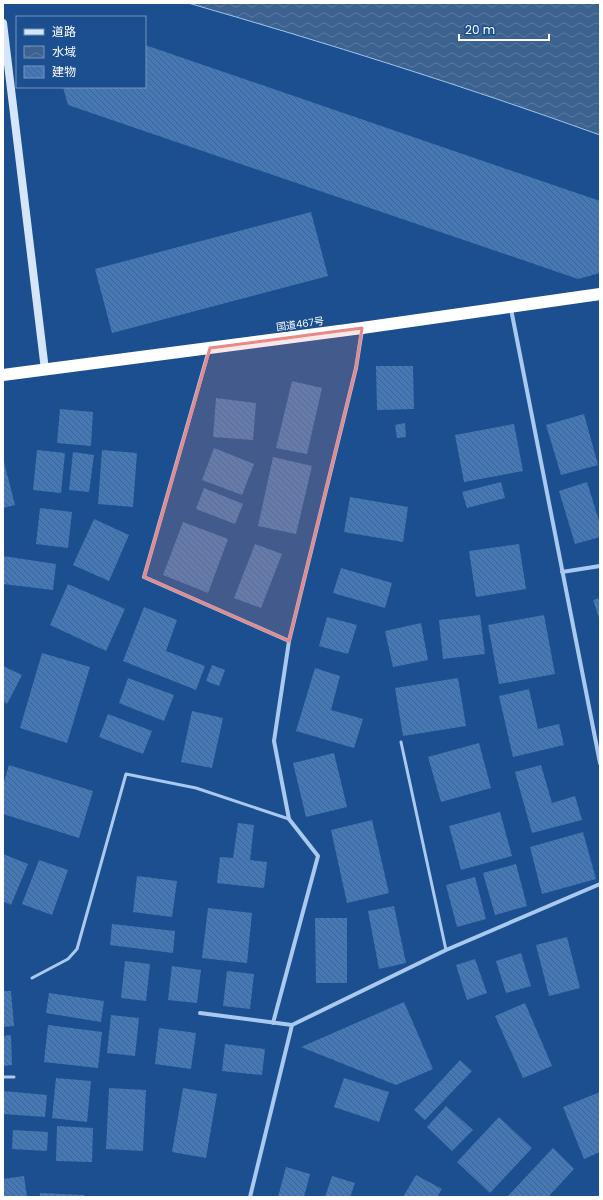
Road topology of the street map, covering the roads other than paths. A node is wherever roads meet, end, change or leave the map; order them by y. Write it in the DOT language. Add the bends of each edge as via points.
graph roads {
  1 [pos="3,23"];
  2 [pos="600,294"];
  3 [pos="510,307"];
  4 [pos="362,328"];
  5 [pos="210,348"];
  6 [pos="46,370"];
  7 [pos="3,375"];
  8 [pos="600,566"];
  9 [pos="562,572"];
  10 [pos="289,641"];
  11 [pos="401,742"];
  12 [pos="600,764"];
  13 [pos="289,818"];
  14 [pos="600,884"];
  15 [pos="446,950"];
  16 [pos="32,978"];
  17 [pos="200,1013"];
  18 [pos="273,1023"];
  19 [pos="292,1025"];
  20 [pos="3,1077"];
  21 [pos="14,1077"];
  22 [pos="250,1197"];
  1 -- 6 [label="street"];
  2 -- 3 [label="highway, 国道467号"];
  3 -- 4 [label="highway, 国道467号"];
  3 -- 9 [label="street"];
  4 -- 5 [label="highway, 国道467号"];
  4 -- 10 [label="street" via="356,368"];
  5 -- 6 [label="highway, 国道467号"];
  5 -- 10 [label="street" via="144,577"];
  6 -- 7 [label="highway, 国道467号"];
  8 -- 9 [label="street"];
  9 -- 12 [label="street"];
  10 -- 13 [label="street" via="274,741"];
  11 -- 15 [label="lane"];
  13 -- 16 [label="lane" via="196,788 126,774 77,949 68,959"];
  13 -- 18 [label="street" via="318,856"];
  14 -- 15 [label="street"];
  15 -- 19 [label="street"];
  17 -- 18 [label="street"];
  18 -- 19 [label="street"];
  19 -- 22 [label="street"];
  20 -- 21 [label="lane"];
}
